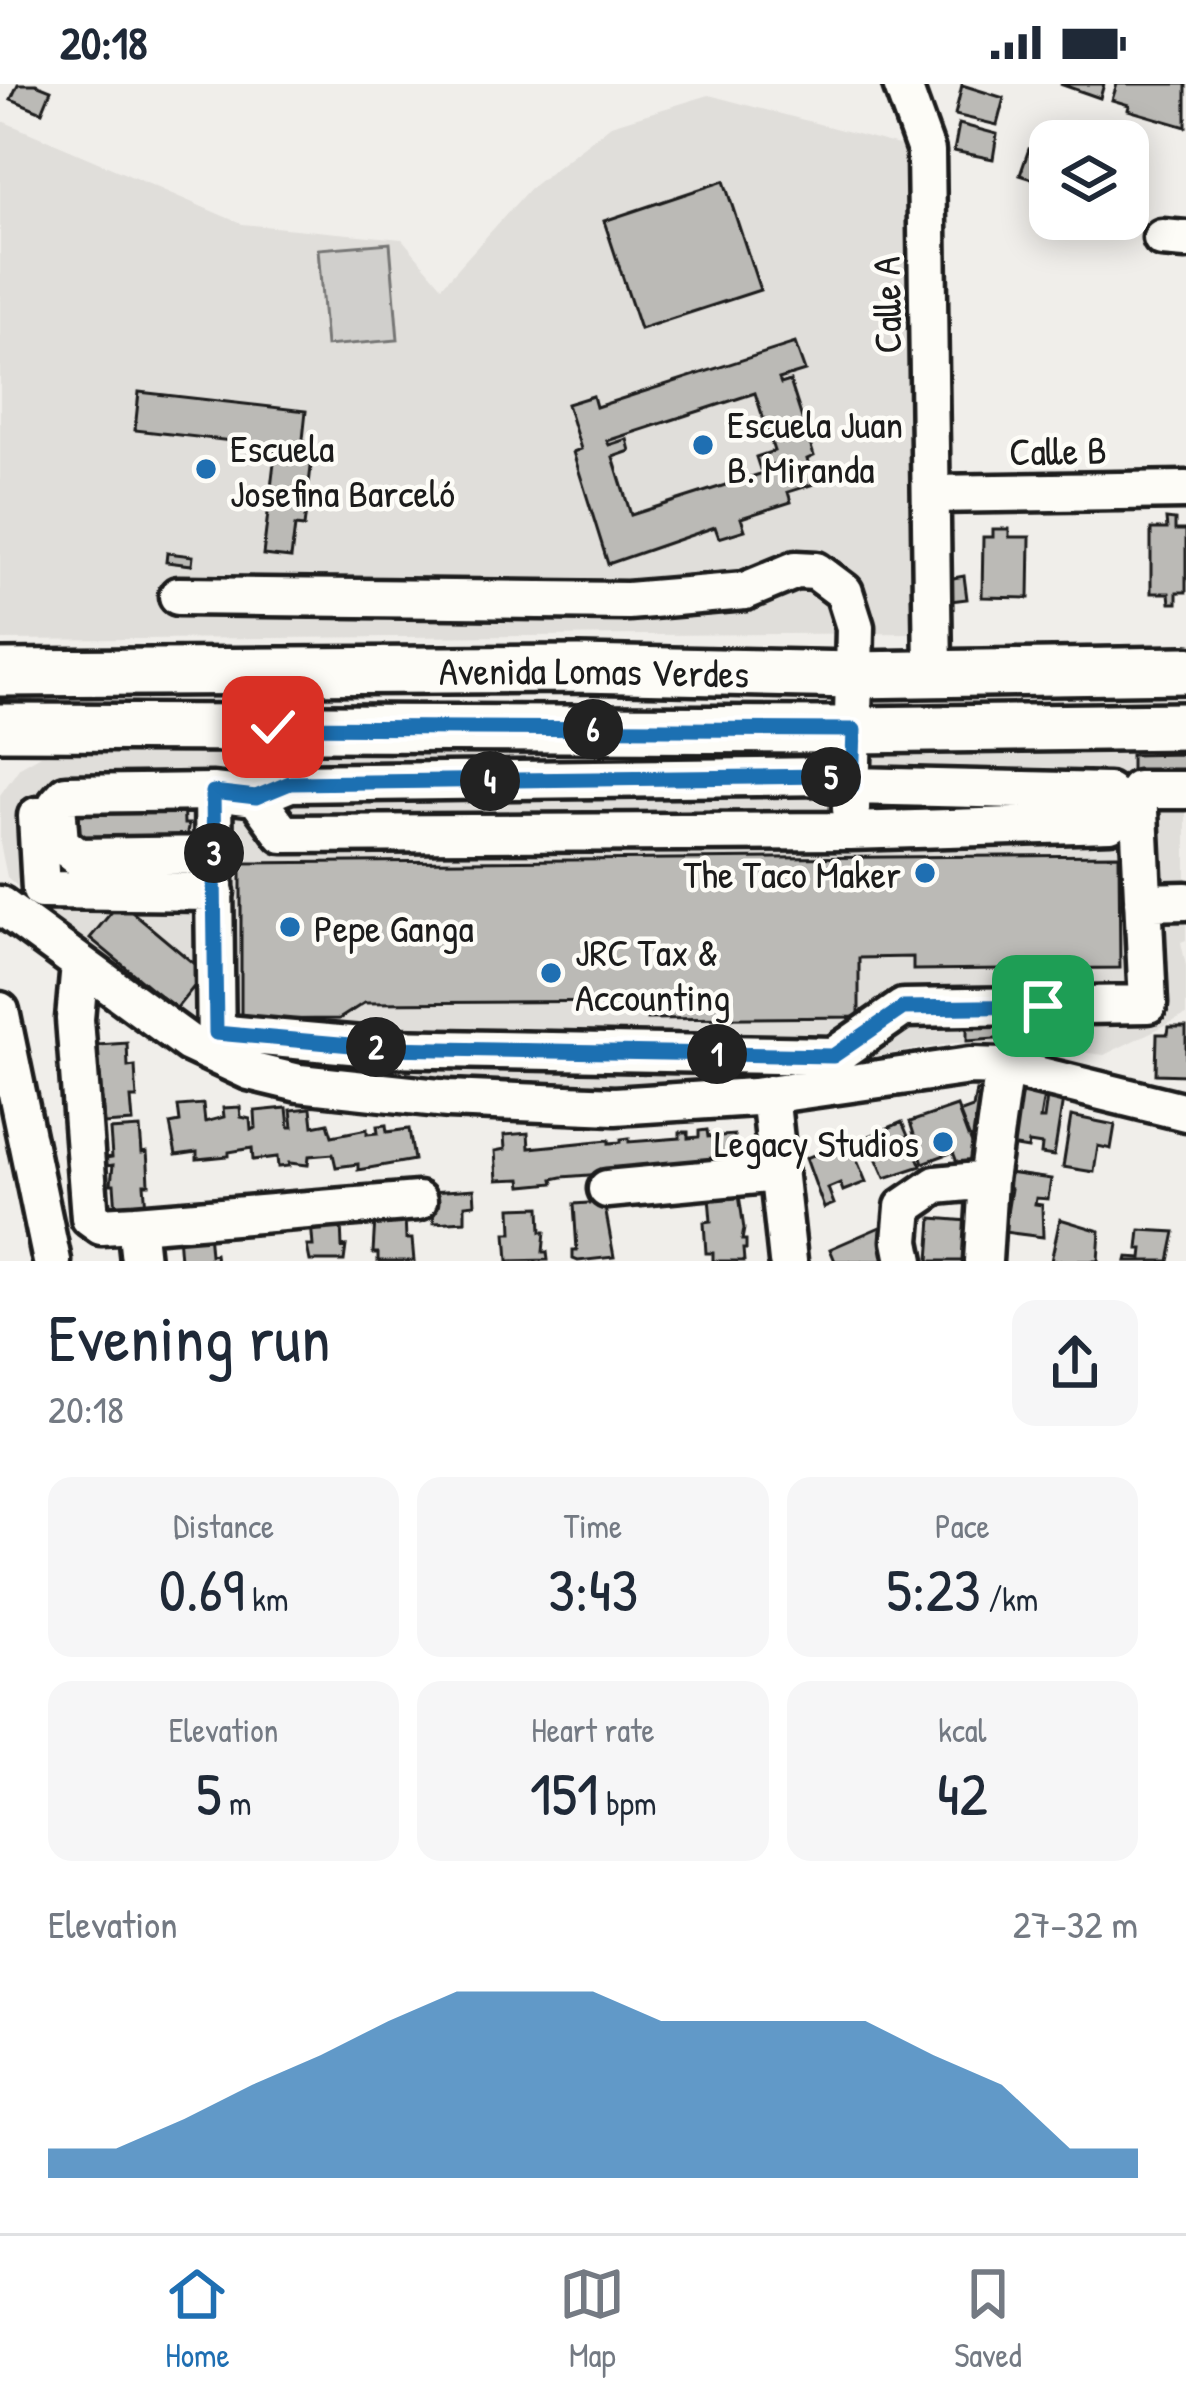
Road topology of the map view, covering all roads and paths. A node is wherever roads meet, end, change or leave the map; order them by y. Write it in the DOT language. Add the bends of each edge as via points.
graph roads {
  1 [pos="902,84"];
  2 [pos="1186,490"];
  3 [pos="931,494"];
  4 [pos="178,596"];
  5 [pos="1186,670"];
  6 [pos="0,673"];
  7 [pos="933,673"];
  8 [pos="853,675"];
  9 [pos="1186,725"];
  10 [pos="16,727"];
  11 [pos="854,730"];
  12 [pos="0,764"];
  13 [pos="852,786"];
  14 [pos="1186,790"];
  15 [pos="213,792"];
  16 [pos="256,797"];
  17 [pos="1131,809"];
  18 [pos="58,815"];
  19 [pos="850,831"];
  20 [pos="214,855"];
  21 [pos="214,892"];
  22 [pos="1186,901"];
  23 [pos="1143,902"];
  24 [pos="0,905"];
  25 [pos="80,964"];
  26 [pos="938,1007"];
  27 [pos="0,1011"];
  28 [pos="216,1045"];
  29 [pos="1004,1067"];
  30 [pos="942,1068"];
  31 [pos="835,1070"];
  32 [pos="770,1094"];
  33 [pos="1186,1112"];
  34 [pos="778,1173"];
  35 [pos="988,1180"];
  36 [pos="607,1189"];
  37 [pos="418,1201"];
  38 [pos="136,1224"];
  39 [pos="52,1261"];
  40 [pos="140,1261"];
  41 [pos="788,1261"];
  42 [pos="904,1261"];
  43 [pos="983,1261"];
  1 -- 3 [label="street, Calle A" via="926,152"];
  2 -- 3 [label="street, Calle B"];
  3 -- 7 [label="street, Calle A"];
  4 -- 8 [label="street" via="628,601 745,591 796,570 816,571 849,606"];
  5 -- 7 [label="main road, Avenida Lomas Verdes"];
  6 -- 8 [label="main road, Avenida Lomas Verdes"];
  7 -- 8 [label="main road, Avenida Lomas Verdes"];
  8 -- 11 [label="street"];
  9 -- 11 [label="main road, Avenida Lomas Verdes"];
  10 -- 11 [label="main road, Avenida Lomas Verdes"];
  10 -- 12 [label="main road"];
  11 -- 13 [label="street"];
  13 -- 16 [label="street" via="830,776 290,783"];
  13 -- 17 [label="street" via="1108,792"];
  13 -- 19 [label="street"];
  14 -- 17 [label="street" via="1138,790"];
  15 -- 16 [label="street"];
  15 -- 18 [label="street" via="66,794"];
  15 -- 20 [label="street"];
  16 -- 19 [label="street" via="283,835"];
  17 -- 19 [label="street" via="1110,823"];
  17 -- 23 [label="street"];
  18 -- 20 [label="street" via="60,843 78,857"];
  18 -- 21 [label="street" via="37,816 40,890"];
  20 -- 21 [label="street"];
  21 -- 28 [label="street"];
  22 -- 23 [label="street"];
  23 -- 26 [label="street" via="1148,1004"];
  24 -- 25 [label="street"];
  25 -- 28 [label="street" via="189,1043"];
  25 -- 38 [label="street" via="75,1019 90,1218 101,1226"];
  26 -- 30 [label="street"];
  26 -- 31 [label="street" via="903,1008"];
  27 -- 39 [label="street"];
  28 -- 31 [label="street"];
  28 -- 32 [label="street" via="249,1071 299,1083 448,1099 615,1106"];
  29 -- 30 [label="street"];
  29 -- 33 [label="street"];
  29 -- 35 [label="street"];
  30 -- 31 [label="street"];
  31 -- 32 [label="street"];
  32 -- 34 [label="street"];
  34 -- 36 [label="street"];
  34 -- 41 [label="street"];
  35 -- 42 [label="street" via="935,1185 904,1208"];
  35 -- 43 [label="street"];
  37 -- 38 [label="street"];
  38 -- 40 [label="street"];
}
